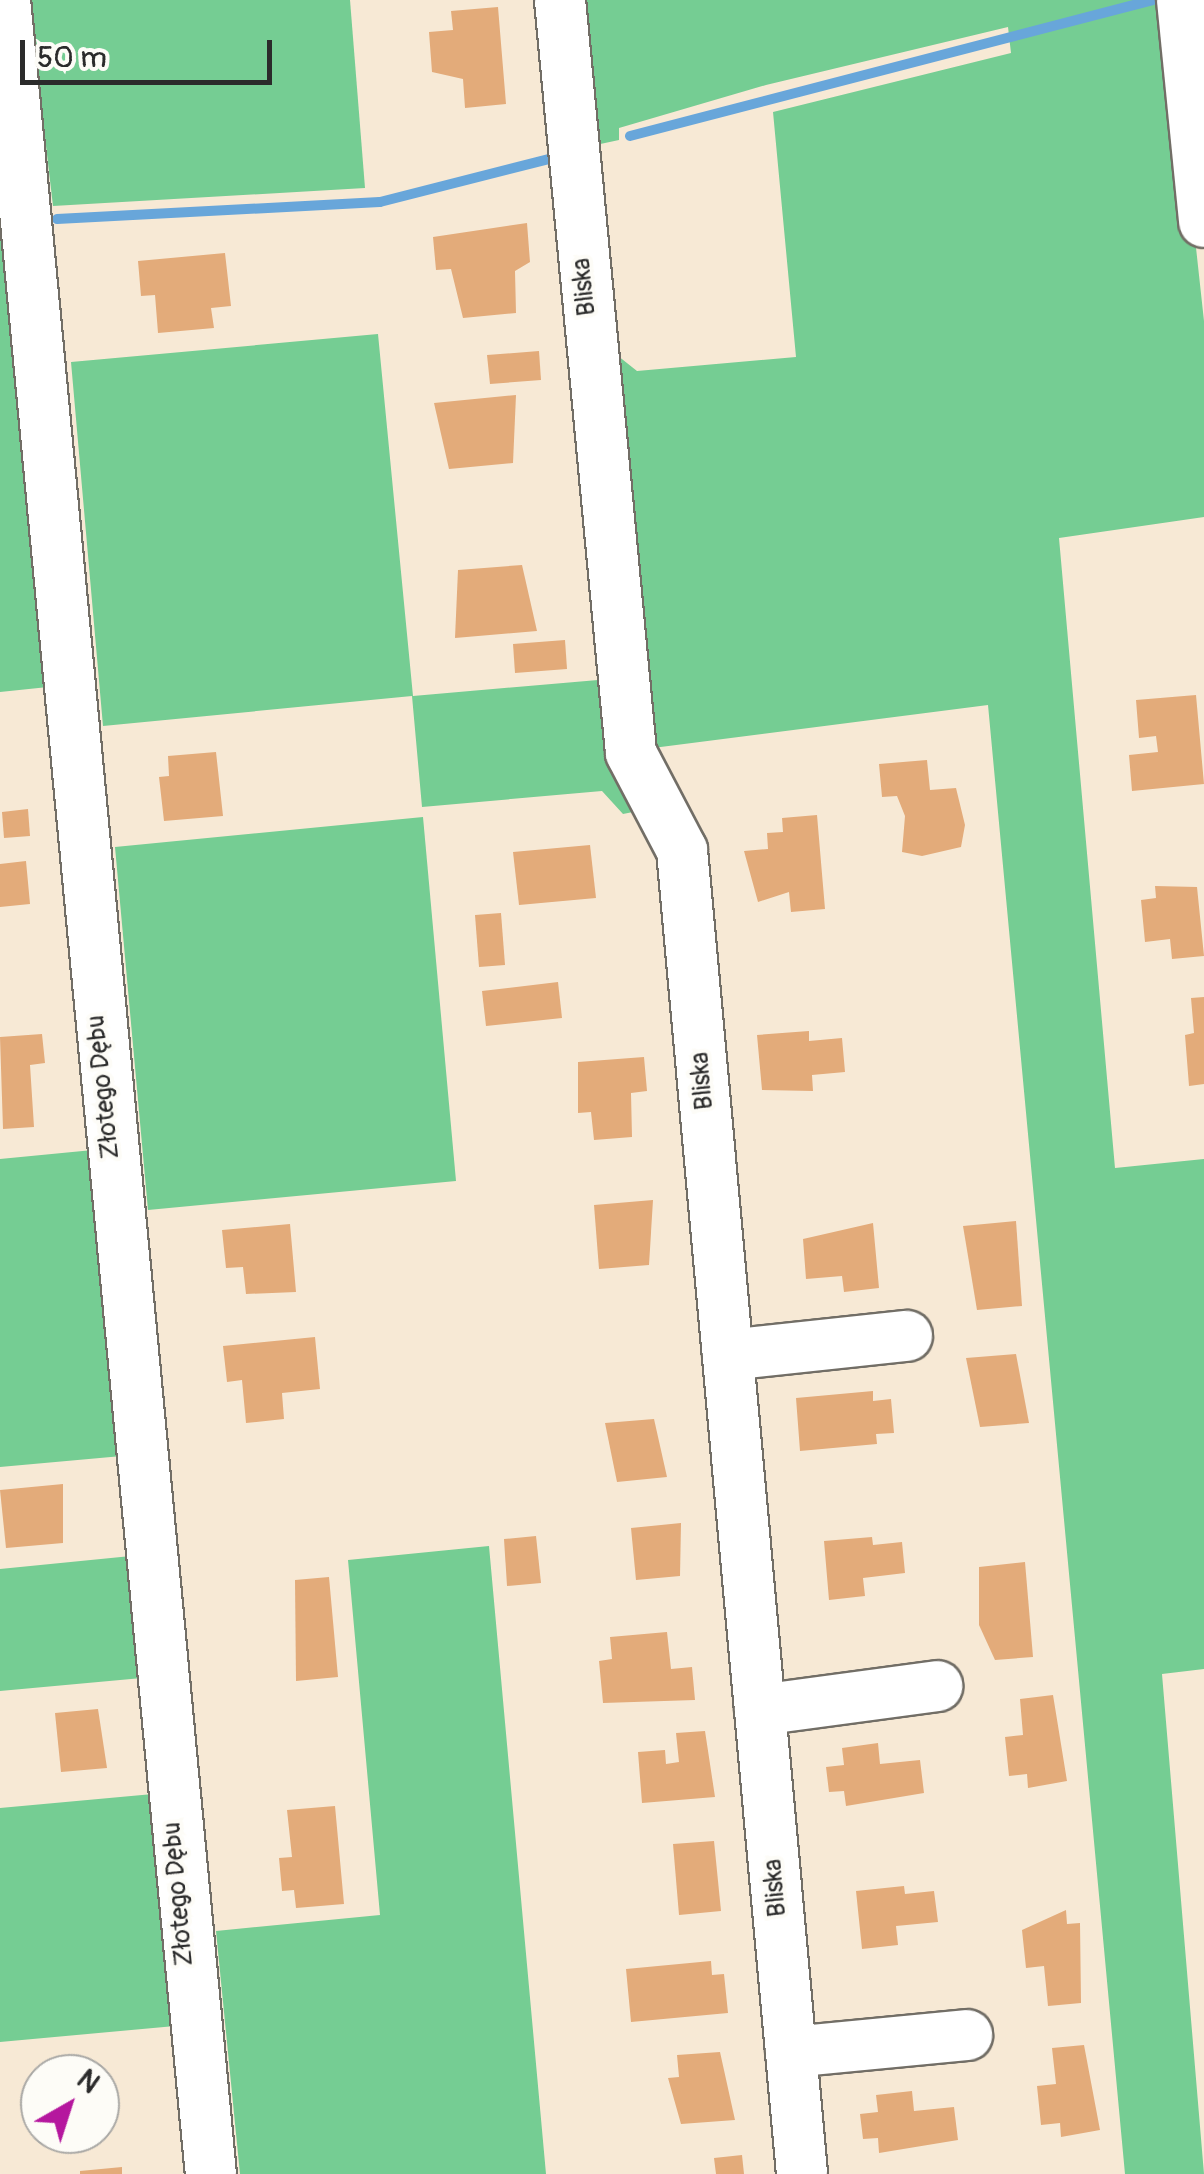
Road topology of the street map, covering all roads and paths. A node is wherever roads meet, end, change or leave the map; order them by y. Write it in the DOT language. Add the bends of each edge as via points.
graph roads {
  1 [pos="4,0"];
  2 [pos="560,0"];
  3 [pos="1182,0"];
  4 [pos="1204,222"];
  5 [pos="907,1336"];
  6 [pos="728,1354"];
  7 [pos="937,1686"];
  8 [pos="760,1710"];
  9 [pos="967,2035"];
  10 [pos="792,2052"];
  11 [pos="211,2174"];
  12 [pos="802,2174"];
  1 -- 11 [label="street, Złotego Dębu"];
  2 -- 6 [label="street, Bliska" via="631,753 682,850"];
  3 -- 4 [label="street"];
  5 -- 6 [label="street"];
  6 -- 8 [label="street, Bliska"];
  7 -- 8 [label="street"];
  8 -- 10 [label="street, Bliska"];
  9 -- 10 [label="street"];
  10 -- 12 [label="street, Bliska"];
}
